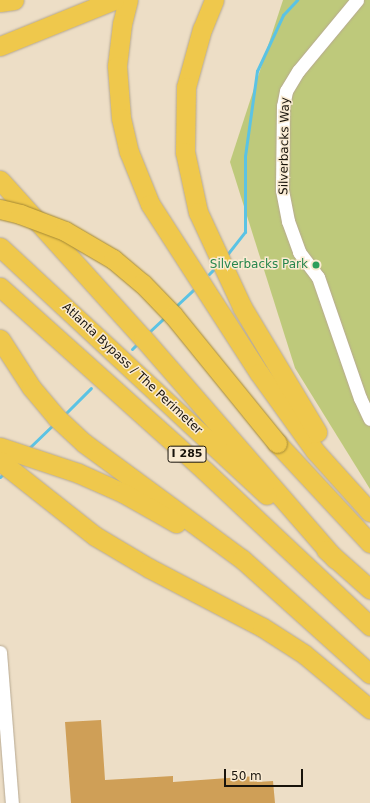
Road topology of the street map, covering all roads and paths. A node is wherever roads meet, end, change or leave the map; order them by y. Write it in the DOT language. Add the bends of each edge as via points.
graph roads {
  1 [pos="14,0"];
  2 [pos="128,0"];
  3 [pos="214,0"];
  4 [pos="357,0"];
  5 [pos="0,2"];
  6 [pos="108,2"];
  7 [pos="0,46"];
  8 [pos="0,180"];
  9 [pos="0,210"];
  10 [pos="0,247"];
  11 [pos="0,287"];
  12 [pos="0,339"];
  13 [pos="370,419"];
  14 [pos="0,447"];
  15 [pos="0,461"];
  16 [pos="370,504"];
  17 [pos="370,512"];
  18 [pos="370,543"];
  19 [pos="336,558"];
  20 [pos="370,589"];
  21 [pos="284,594"];
  22 [pos="370,626"];
  23 [pos="0,652"];
  24 [pos="370,674"];
  25 [pos="370,709"];
  26 [pos="12,803"];
  1 -- 5 [label="highway"];
  2 -- 17 [label="highway" via="122,24 118,66 121,118 129,152 150,204 259,373 315,451"];
  3 -- 16 [label="highway" via="202,29 186,87 186,152 198,212 242,306 304,413"];
  4 -- 13 [label="street, Silverbacks Way" via="298,71 286,91 283,106 282,190 288,221 299,252 318,277 360,398"];
  6 -- 7 [label="highway"];
  8 -- 19 [label="highway" via="146,341"];
  9 -- 18 [label="highway, bridge" via="20,214 65,231 113,260 142,283 173,315 277,442"];
  10 -- 19 [label="highway, Atlanta Bypass / The Perimeter / I 285"];
  11 -- 22 [label="highway, Atlanta Bypass / The Perimeter / I 285" via="204,470"];
  12 -- 21 [label="highway" via="31,388 60,421 84,443 226,546"];
  14 -- 21 [label="highway" via="51,463 123,493 174,521"];
  15 -- 25 [label="highway" via="95,536 149,568 262,627 304,654"];
  19 -- 20 [label="highway, Atlanta Bypass / The Perimeter / I 285"];
  21 -- 24 [label="highway"];
  23 -- 26 [label="street"];
}
